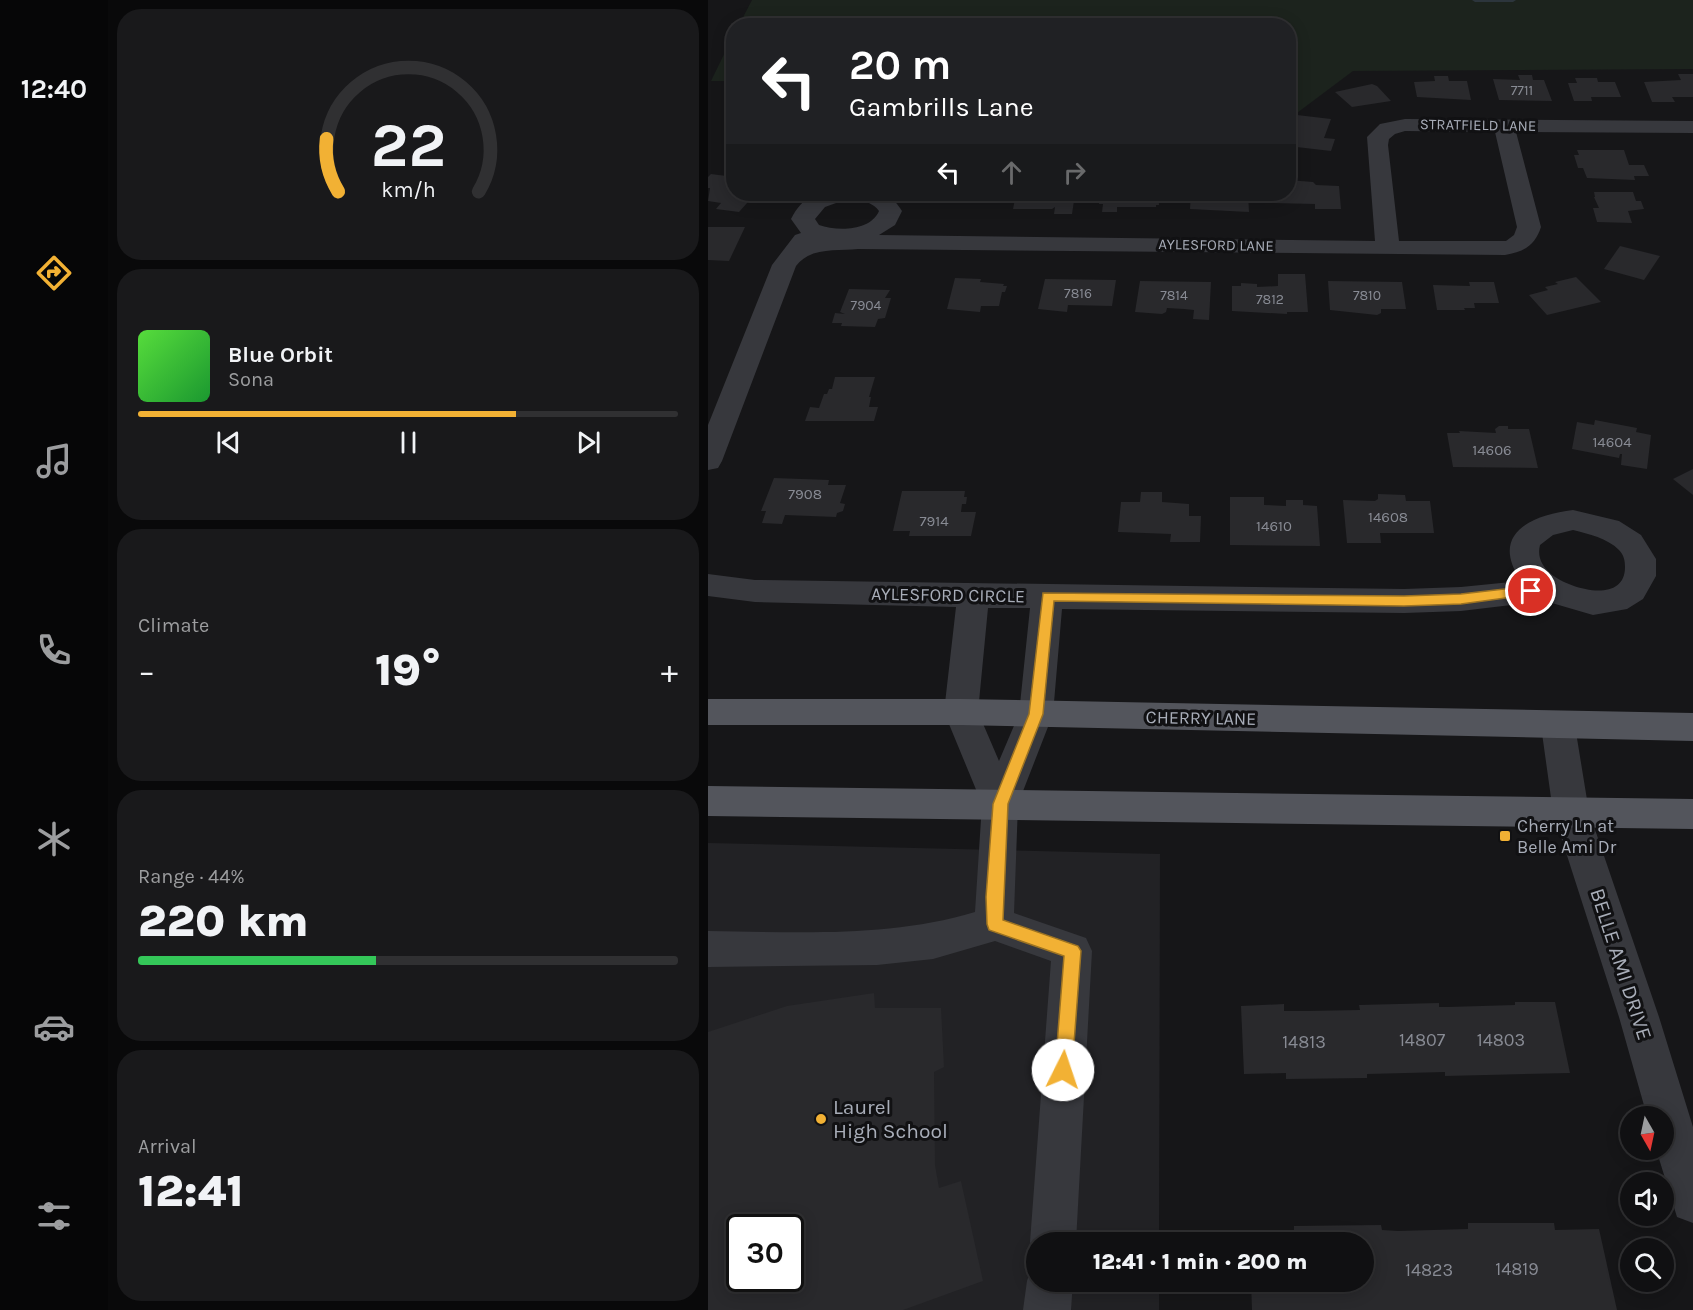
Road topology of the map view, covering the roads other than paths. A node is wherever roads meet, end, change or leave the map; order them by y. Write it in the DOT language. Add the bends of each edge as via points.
graph roads {
  1 [pos="1504,126"];
  2 [pos="1693,127"];
  3 [pos="819,201"];
  4 [pos="885,201"];
  5 [pos="810,230"];
  6 [pos="1388,247"];
  7 [pos="790,256"];
  8 [pos="708,460"];
  9 [pos="708,585"];
  10 [pos="1547,589"];
  11 [pos="974,596"];
  12 [pos="1047,596"];
  13 [pos="708,712"];
  14 [pos="961,712"];
  15 [pos="1036,714"];
  16 [pos="1558,726"];
  17 [pos="1693,728"];
  18 [pos="708,801"];
  19 [pos="1000,804"];
  20 [pos="1571,812"];
  21 [pos="1693,813"];
  22 [pos="995,924"];
  23 [pos="708,949"];
  24 [pos="1693,1200"];
  25 [pos="1054,1232"];
  26 [pos="1049,1292"];
  27 [pos="1047,1310"];
  1 -- 2 [label="street, STRATFIELD LANE"];
  1 -- 6 [label="street, STRATFIELD LANE" via="1405,125 1380,134 1377,145"];
  1 -- 6 [label="street, AYLESFORD LANE" via="1529,227 1523,243 1482,249"];
  3 -- 5 [label="street" via="807,209 803,219"];
  4 -- 5 [label="street" via="891,210 889,218 872,231 848,238"];
  5 -- 7 [label="street"];
  6 -- 7 [label="street, AYLESFORD LANE" via="858,242 810,245"];
  7 -- 8 [label="street"];
  9 -- 11 [label="street, AYLESFORD CIRCLE" via="755,591"];
  10 -- 12 [label="street, AYLESFORD CIRCLE" via="1404,601"];
  11 -- 12 [label="street, AYLESFORD CIRCLE"];
  11 -- 14 [label="street"];
  12 -- 15 [label="street"];
  13 -- 14 [label="main road, CHERRY LANE"];
  14 -- 15 [label="main road, CHERRY LANE"];
  14 -- 19 [label="street"];
  15 -- 16 [label="main road, CHERRY LANE"];
  15 -- 19 [label="street"];
  16 -- 17 [label="main road, CHERRY LANE"];
  16 -- 20 [label="street, BELLE AMI DRIVE"];
  18 -- 19 [label="main road"];
  19 -- 20 [label="main road"];
  19 -- 22 [label="street"];
  20 -- 21 [label="main road"];
  20 -- 24 [label="street, BELLE AMI DRIVE" via="1639,1017"];
  22 -- 23 [label="street" via="953,937 910,944 840,949"];
  22 -- 25 [label="street" via="1072,951"];
  26 -- 27 [label="street"];
}
